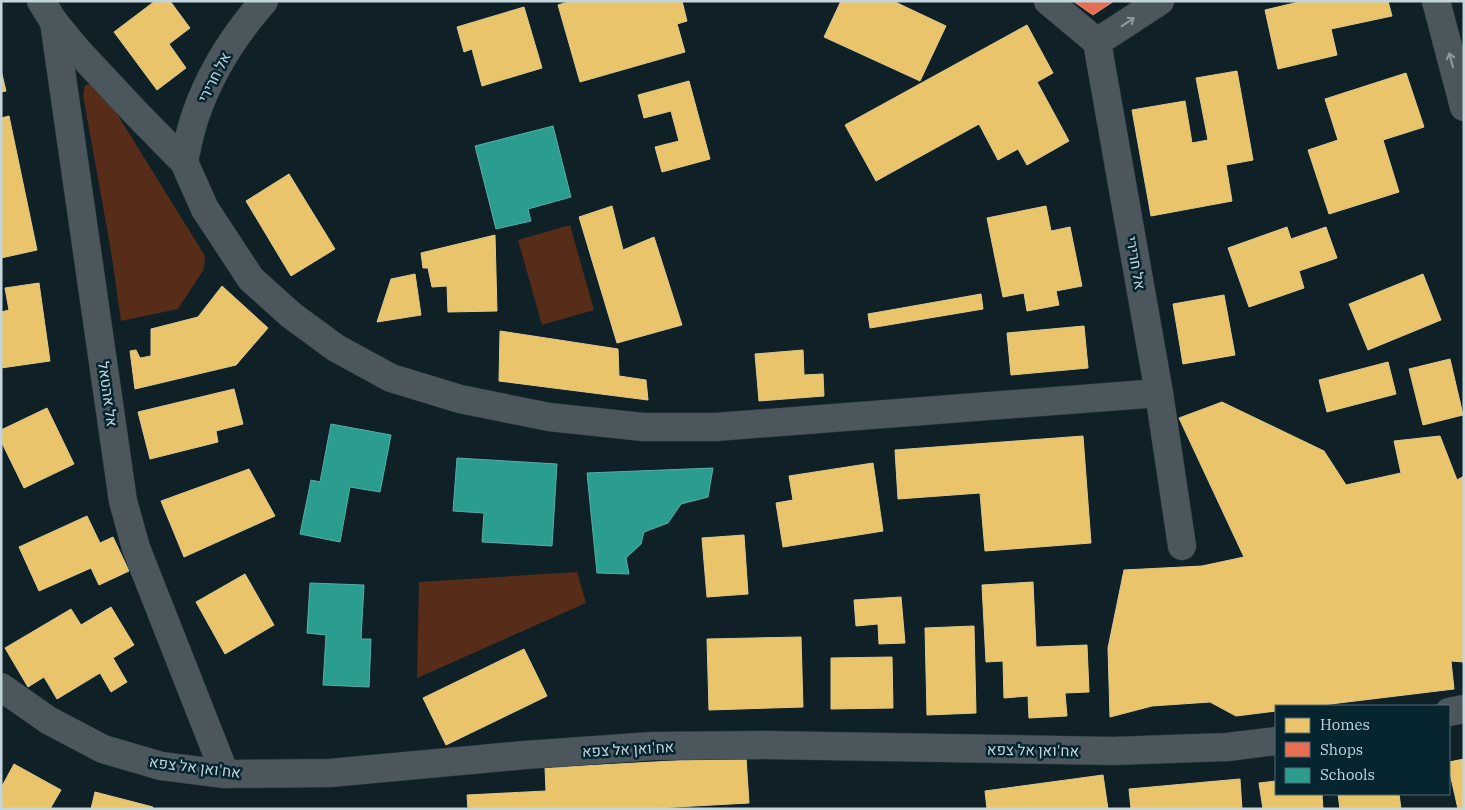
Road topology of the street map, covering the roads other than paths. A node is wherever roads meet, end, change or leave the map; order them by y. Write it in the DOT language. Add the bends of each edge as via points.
graph roads {
  1 [pos="264,1"];
  2 [pos="1048,1"];
  3 [pos="1160,1"];
  4 [pos="1436,1"];
  5 [pos="48,12"];
  6 [pos="1096,42"];
  7 [pos="1464,107"];
  8 [pos="184,162"];
  9 [pos="1159,393"];
  10 [pos="1182,546"];
  11 [pos="1,687"];
  12 [pos="1464,708"];
  13 [pos="1450,712"];
  14 [pos="1275,742"];
  15 [pos="225,774"];
  1 -- 8 [label="street, אל חרירי" via="246,21 207,88 194,117"];
  2 -- 6 [label="street"];
  6 -- 3 [label="street, one-way"];
  7 -- 4 [label="street, one-way"];
  5 -- 8 [label="street" via="77,50"];
  5 -- 15 [label="street, אל אהטאל" via="123,501 136,548"];
  6 -- 9 [label="street, אל חרירי"];
  8 -- 9 [label="street" via="205,209 251,279 291,315 336,348 391,378 460,400 549,416 643,427 716,428"];
  9 -- 10 [label="street, אל חרירי"];
  11 -- 15 [label="street, אח'ואן אל צפא" via="48,720 103,749 161,766"];
  12 -- 13 [label="street"];
  14 -- 15 [label="street, אח'ואן אל צפא" via="1113,751 653,746 330,773"];
}
